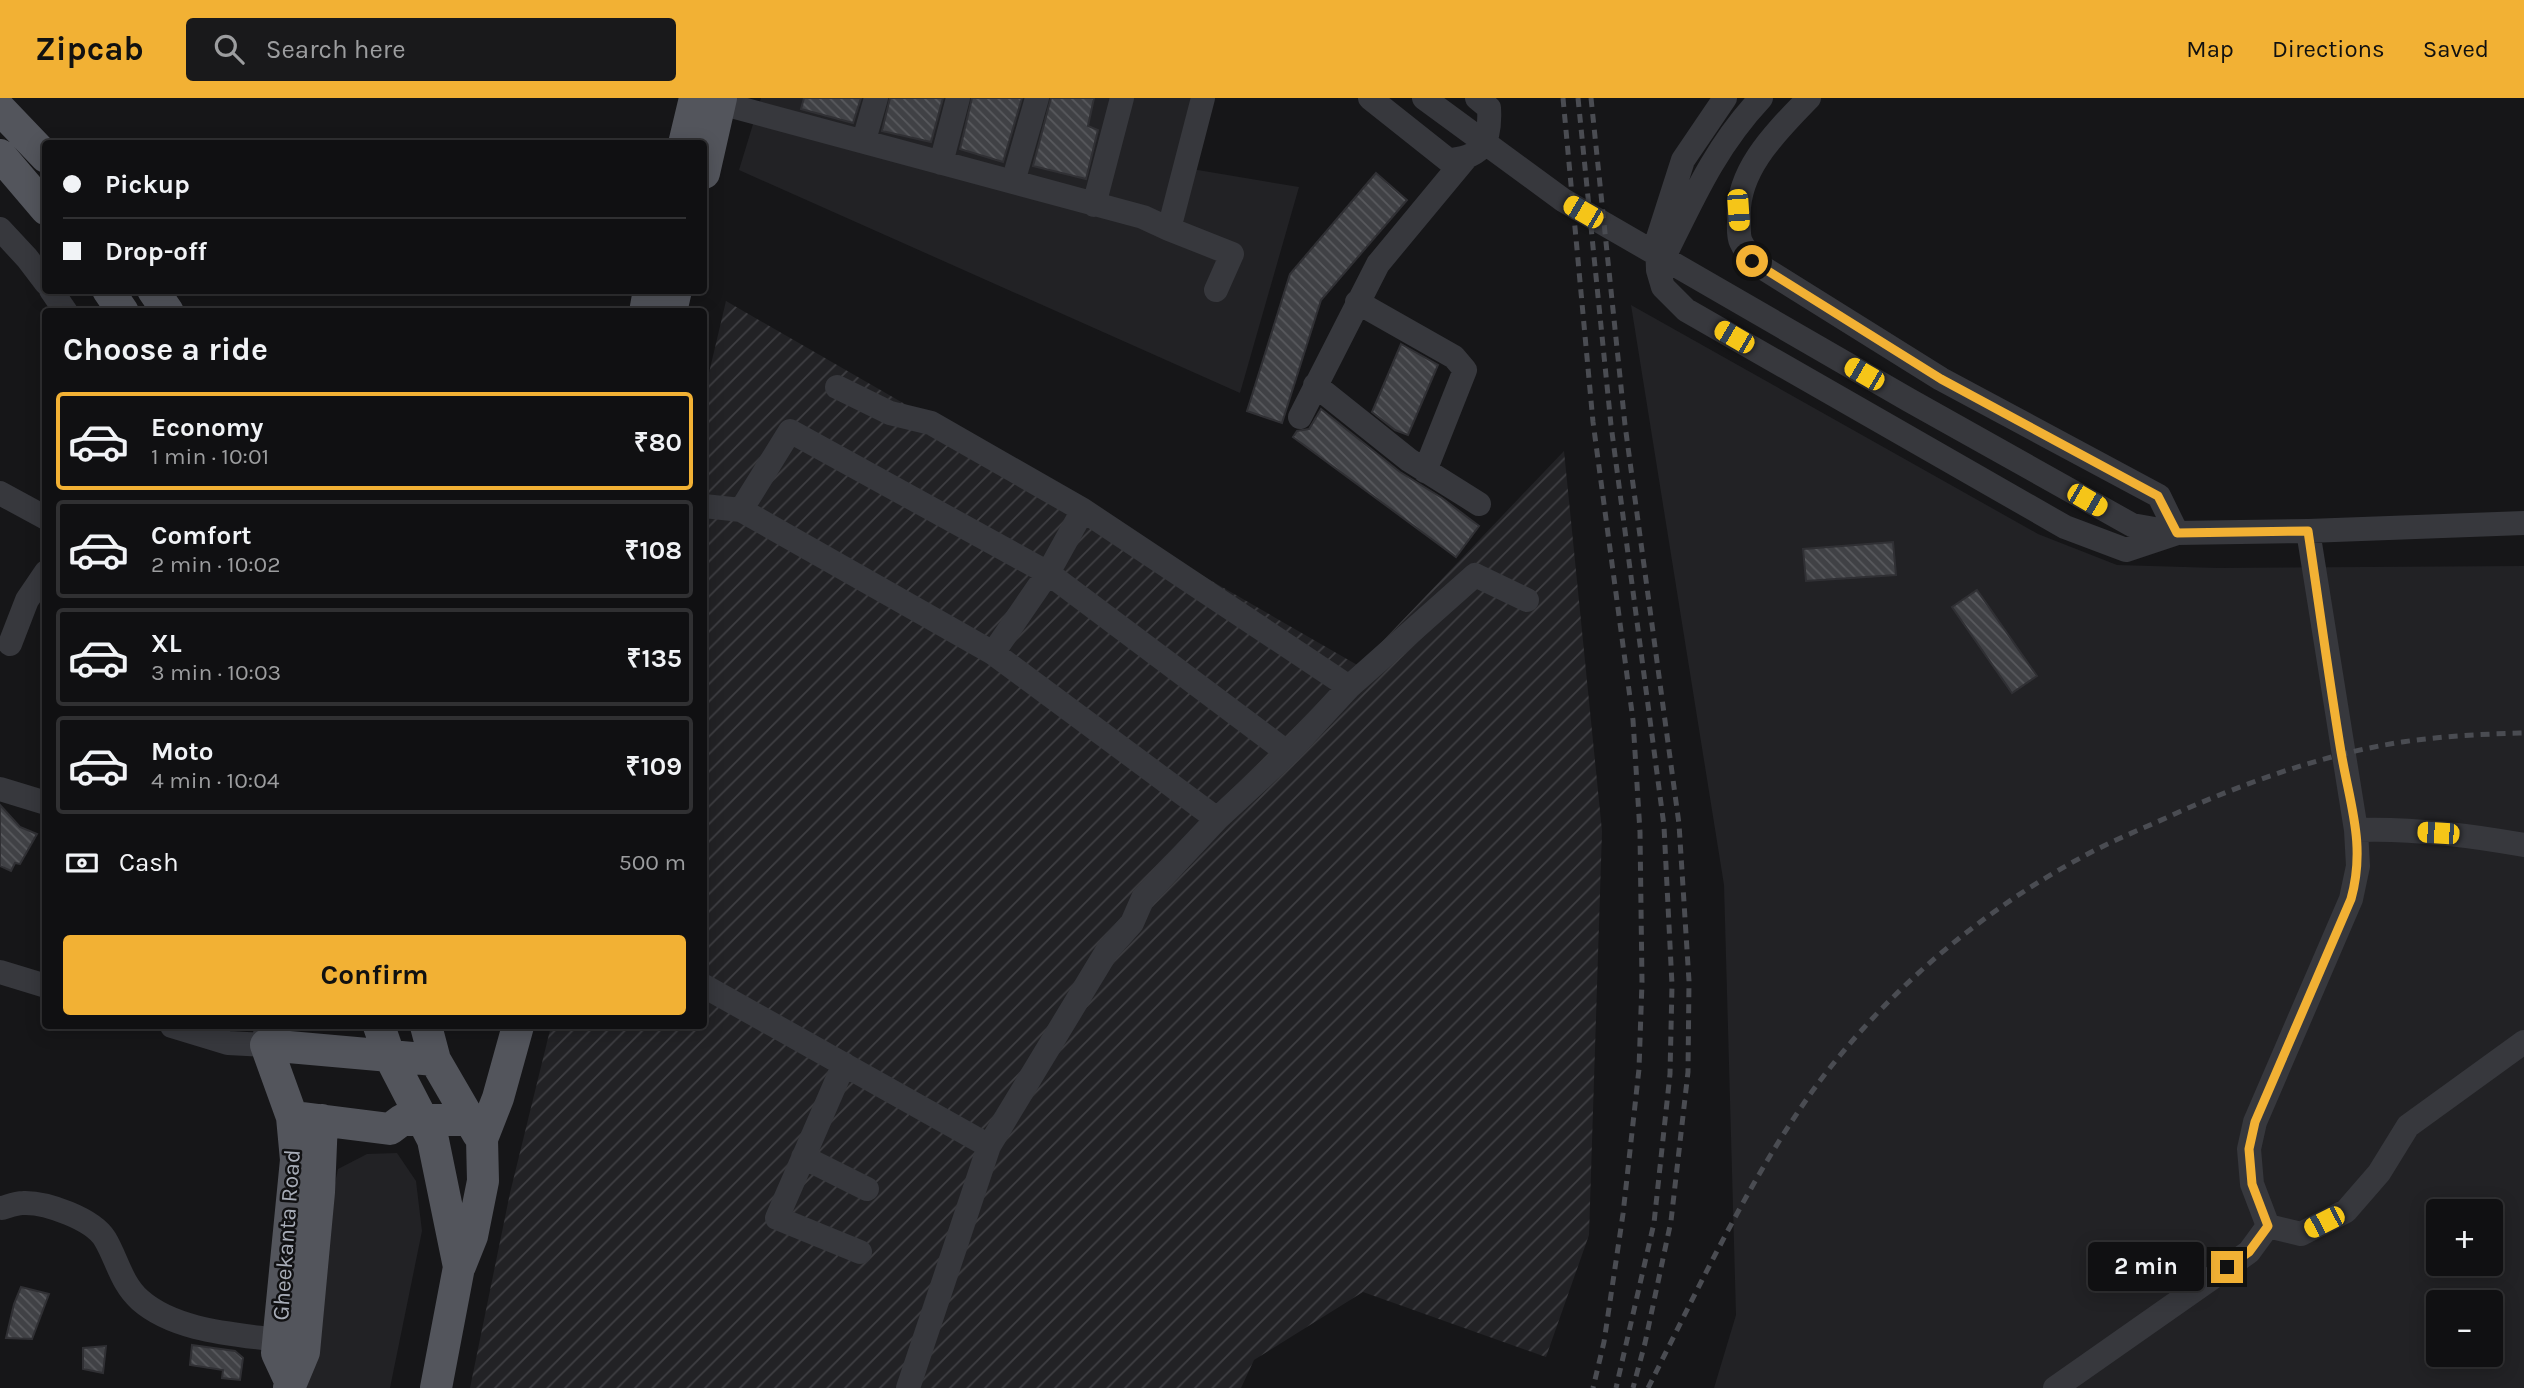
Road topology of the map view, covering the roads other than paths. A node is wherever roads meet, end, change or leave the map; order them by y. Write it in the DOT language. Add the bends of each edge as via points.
graph roads {
  1 [pos="876,98"];
  2 [pos="958,98"];
  3 [pos="1037,98"];
  4 [pos="1122,98"];
  5 [pos="1203,98"];
  6 [pos="1370,98"];
  7 [pos="1424,98"];
  8 [pos="1476,98"];
  9 [pos="1725,98"];
  10 [pos="1761,98"];
  11 [pos="1809,98"];
  12 [pos="712,100"];
  13 [pos="0,109"];
  14 [pos="687,140"];
  15 [pos="864,140"];
  16 [pos="707,146"];
  17 [pos="42,153"];
  18 [pos="0,155"];
  19 [pos="1465,159"];
  20 [pos="1683,160"];
  21 [pos="941,163"];
  22 [pos="1013,182"];
  23 [pos="1740,192"];
  24 [pos="42,204"];
  25 [pos="1094,205"];
  26 [pos="0,229"];
  27 [pos="1169,229"];
  28 [pos="1664,258"];
  29 [pos="42,278"];
  30 [pos="1216,290"];
  31 [pos="1357,302"];
  32 [pos="1315,385"];
  33 [pos="837,387"];
  34 [pos="1300,416"];
  35 [pos="1425,471"];
  36 [pos="0,493"];
  37 [pos="1479,504"];
  38 [pos="707,506"];
  39 [pos="741,510"];
  40 [pos="1083,510"];
  41 [pos="42,516"];
  42 [pos="2524,523"];
  43 [pos="2308,531"];
  44 [pos="2177,533"];
  45 [pos="1048,573"];
  46 [pos="42,578"];
  47 [pos="1527,600"];
  48 [pos="10,644"];
  49 [pos="993,653"];
  50 [pos="1349,687"];
  51 [pos="1288,753"];
  52 [pos="0,789"];
  53 [pos="42,802"];
  54 [pos="1217,819"];
  55 [pos="2356,830"];
  56 [pos="2524,845"];
  57 [pos="0,972"];
  58 [pos="42,985"];
  59 [pos="707,988"];
  60 [pos="182,1029"];
  61 [pos="357,1029"];
  62 [pos="380,1029"];
  63 [pos="427,1029"];
  64 [pos="517,1029"];
  65 [pos="266,1035"];
  66 [pos="2524,1042"];
  67 [pos="330,1049"];
  68 [pos="389,1055"];
  69 [pos="435,1060"];
  70 [pos="844,1064"];
  71 [pos="307,1119"];
  72 [pos="428,1130"];
  73 [pos="476,1130"];
  74 [pos="989,1146"];
  75 [pos="803,1157"];
  76 [pos="867,1189"];
  77 [pos="1,1212"];
  78 [pos="2268,1226"];
  79 [pos="860,1252"];
  80 [pos="459,1267"];
  81 [pos="278,1340"];
  82 [pos="289,1385"];
  83 [pos="436,1388"];
  84 [pos="908,1388"];
  85 [pos="2055,1388"];
  1 -- 15 [label="street"];
  2 -- 21 [label="street"];
  3 -- 22 [label="street"];
  4 -- 25 [label="street"];
  5 -- 27 [label="street"];
  6 -- 19 [label="street" via="1448,160"];
  7 -- 28 [label="street" via="1563,200"];
  8 -- 19 [label="street" via="1489,108 1490,126 1478,151"];
  9 -- 20 [label="street"];
  10 -- 28 [label="street" via="1709,166"];
  11 -- 23 [label="street" via="1775,135 1748,172"];
  12 -- 14 [label="main road"];
  12 -- 15 [label="street"];
  12 -- 16 [label="main road"];
  13 -- 17 [label="main road"];
  15 -- 21 [label="street"];
  18 -- 24 [label="main road"];
  19 -- 31 [label="street" via="1378,264"];
  20 -- 23 [label="street"];
  20 -- 44 [label="street" via="1657,241 1663,287 1686,310 2065,527 2126,550"];
  21 -- 22 [label="street"];
  22 -- 25 [label="street"];
  23 -- 44 [label="street" via="1740,239 1752,261 1941,379 2158,496"];
  25 -- 27 [label="street" via="1143,216"];
  26 -- 29 [label="street"];
  27 -- 30 [label="street" via="1232,254"];
  28 -- 44 [label="street" via="2132,525"];
  31 -- 32 [label="street"];
  31 -- 35 [label="street" via="1454,358 1465,370"];
  32 -- 34 [label="street"];
  32 -- 35 [label="street"];
  33 -- 40 [label="street" via="890,413 931,423"];
  35 -- 37 [label="street"];
  36 -- 41 [label="street"];
  38 -- 39 [label="street"];
  39 -- 45 [label="street" via="790,430"];
  39 -- 49 [label="street"];
  40 -- 45 [label="street"];
  40 -- 50 [label="street"];
  42 -- 43 [label="street"];
  43 -- 44 [label="street"];
  43 -- 55 [label="street"];
  45 -- 49 [label="street"];
  45 -- 51 [label="street"];
  46 -- 48 [label="street" via="27,600"];
  47 -- 50 [label="street" via="1475,575"];
  49 -- 54 [label="street"];
  50 -- 51 [label="street"];
  51 -- 54 [label="street"];
  52 -- 53 [label="street"];
  54 -- 74 [label="street" via="1143,898 1132,923 1107,951"];
  55 -- 56 [label="street" via="2438,833"];
  55 -- 78 [label="street" via="2358,866 2351,899 2249,1149 2252,1184"];
  57 -- 58 [label="street"];
  59 -- 70 [label="street"];
  60 -- 65 [label="street" via="228,1043"];
  61 -- 67 [label="main road"];
  62 -- 68 [label="main road"];
  63 -- 69 [label="main road"];
  64 -- 73 [label="main road" via="498,1098"];
  65 -- 67 [label="main road"];
  65 -- 71 [label="main road"];
  66 -- 78 [label="street" via="2408,1126 2379,1173 2346,1211 2301,1234"];
  67 -- 68 [label="main road"];
  68 -- 69 [label="main road"];
  68 -- 72 [label="main road"];
  69 -- 73 [label="main road"];
  70 -- 74 [label="street"];
  70 -- 75 [label="street"];
  71 -- 72 [label="main road" via="390,1129 401,1120"];
  71 -- 81 [label="main road, Gheekanta Road" via="296,1160"];
  71 -- 82 [label="main road, Gheekanta Road" via="319,1192 304,1353"];
  72 -- 73 [label="main road"];
  72 -- 80 [label="main road"];
  73 -- 80 [label="main road" via="483,1181 472,1236"];
  74 -- 84 [label="street"];
  75 -- 76 [label="street"];
  75 -- 79 [label="street" via="778,1218"];
  77 -- 81 [label="street" via="22,1203 69,1214 96,1228 124,1280 140,1300 165,1316"];
  78 -- 85 [label="street" via="2249,1252"];
  80 -- 83 [label="main road"];
  81 -- 82 [label="main road, Gheekanta Road" via="277,1353"];
}
